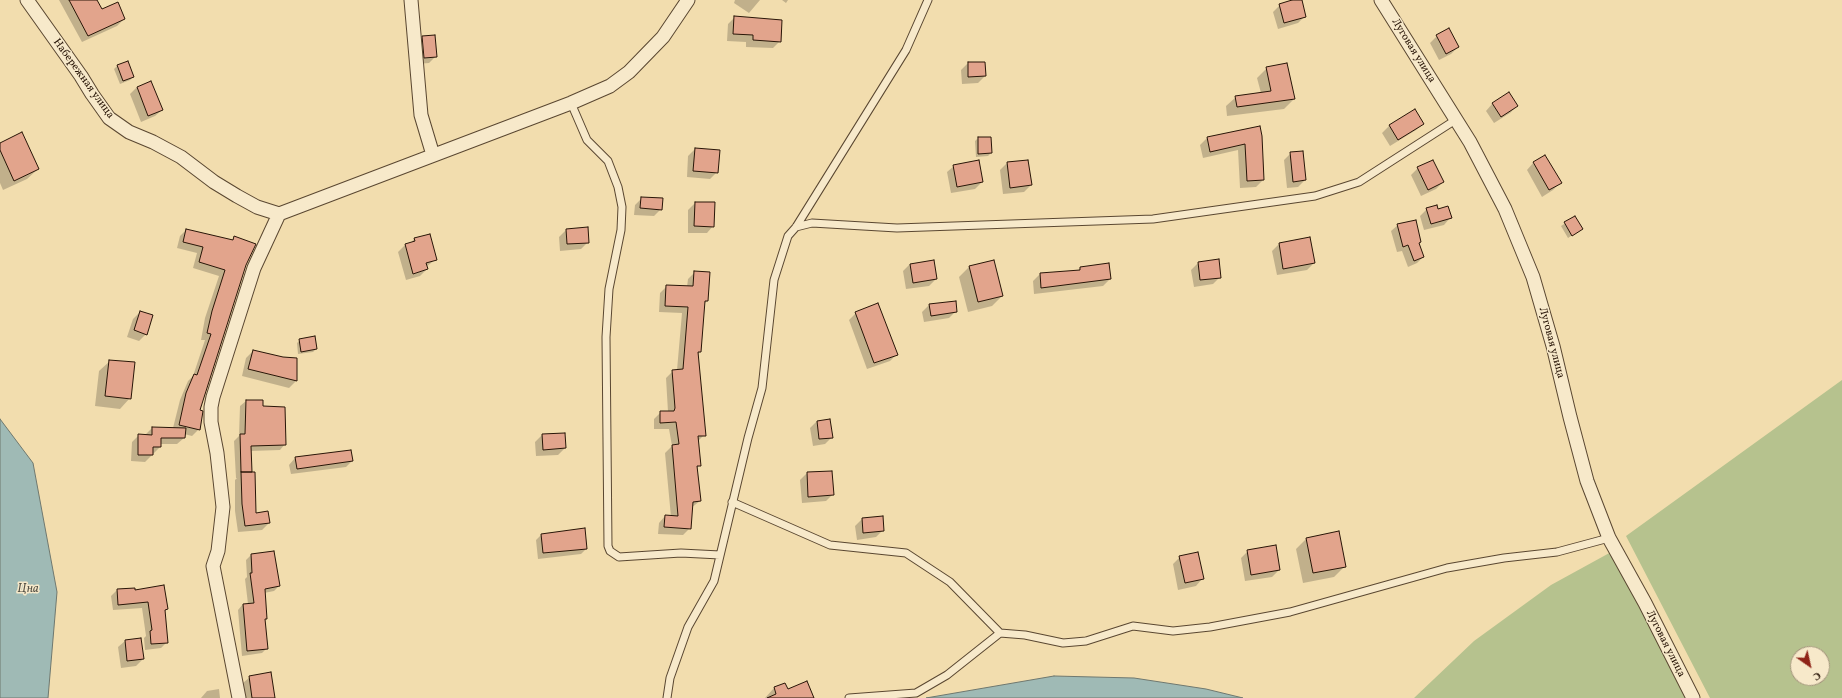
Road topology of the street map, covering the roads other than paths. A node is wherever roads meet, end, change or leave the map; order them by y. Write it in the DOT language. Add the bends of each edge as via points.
graph roads {
  1 [pos="27,0"];
  2 [pos="411,0"];
  3 [pos="688,0"];
  4 [pos="928,0"];
  5 [pos="1381,0"];
  6 [pos="571,103"];
  7 [pos="1457,119"];
  8 [pos="433,155"];
  9 [pos="279,214"];
  10 [pos="796,227"];
  11 [pos="732,502"];
  12 [pos="1609,538"];
  13 [pos="720,555"];
  14 [pos="1000,633"];
  15 [pos="239,698"];
  16 [pos="668,698"];
  17 [pos="849,698"];
  18 [pos="1693,698"];
  1 -- 9 [label="street, Набережная улица" via="109,118 129,132 181,157 237,196 257,207"];
  2 -- 8 [label="street" via="421,115"];
  3 -- 6 [label="street" via="663,37 629,72 610,86"];
  4 -- 10 [label="lane" via="906,50"];
  5 -- 7 [label="street, Луговая улица"];
  6 -- 8 [label="street"];
  6 -- 13 [label="lane" via="588,140 608,161 622,207 606,337 608,546 610,551 619,557 682,553"];
  7 -- 10 [label="lane" via="1359,182 1314,196 1153,219 898,228 812,223"];
  7 -- 12 [label="street, Луговая улица" via="1505,209 1533,278 1587,481"];
  8 -- 9 [label="street"];
  9 -- 15 [label="street" via="254,268 211,407 223,507 218,551 213,566"];
  10 -- 11 [label="lane" via="788,236 774,280 762,388"];
  11 -- 13 [label="lane"];
  11 -- 14 [label="lane" via="830,545 906,553 950,582"];
  12 -- 14 [label="lane" via="1557,552 1447,568 1290,612 1210,627 1173,631 1132,626 1086,641 1063,643"];
  12 -- 18 [label="street, Луговая улица"];
  13 -- 16 [label="lane" via="714,581 688,627 670,678"];
  14 -- 17 [label="lane" via="947,676 916,693"];
}
